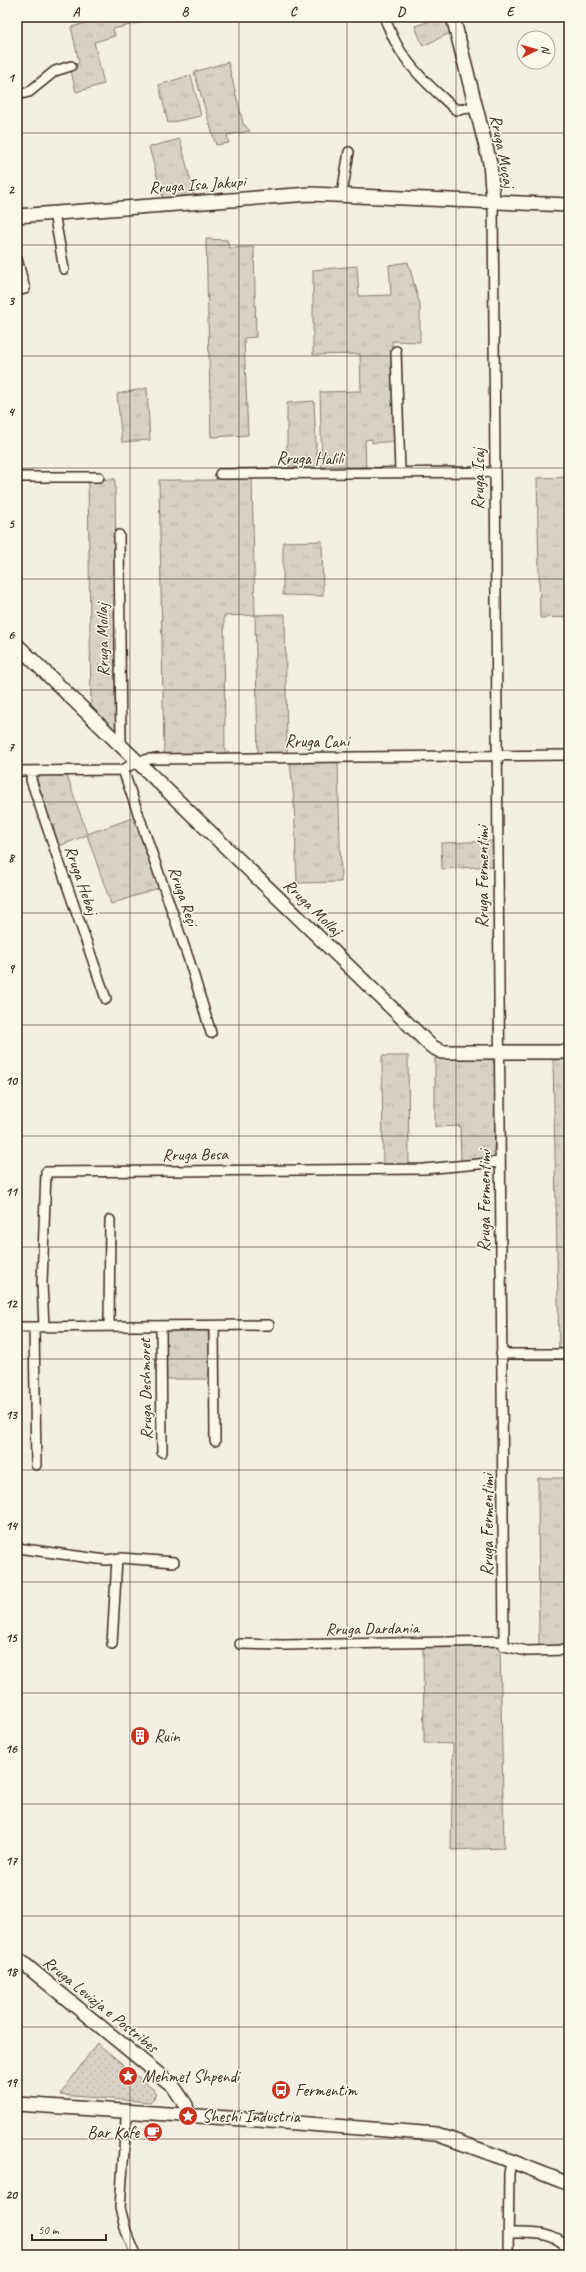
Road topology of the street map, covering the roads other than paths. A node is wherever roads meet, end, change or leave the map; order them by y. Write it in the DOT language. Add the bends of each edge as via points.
graph roads {
  1 [pos="384,17"];
  2 [pos="453,17"];
  3 [pos="71,66"];
  4 [pos="17,95"];
  5 [pos="476,107"];
  6 [pos="349,152"];
  7 [pos="342,194"];
  8 [pos="494,201"];
  9 [pos="569,205"];
  10 [pos="54,213"];
  11 [pos="17,216"];
  12 [pos="17,259"];
  13 [pos="64,269"];
  14 [pos="21,290"];
  15 [pos="396,351"];
  16 [pos="400,472"];
  17 [pos="494,472"];
  18 [pos="220,474"];
  19 [pos="98,476"];
  20 [pos="17,477"];
  21 [pos="120,535"];
  22 [pos="17,645"];
  23 [pos="120,745"];
  24 [pos="569,755"];
  25 [pos="497,756"];
  26 [pos="137,761"];
  27 [pos="123,770"];
  28 [pos="17,771"];
  29 [pos="32,771"];
  30 [pos="106,999"];
  31 [pos="212,1033"];
  32 [pos="569,1052"];
  33 [pos="499,1053"];
  34 [pos="500,1162"];
  35 [pos="110,1220"];
  36 [pos="269,1325"];
  37 [pos="109,1326"];
  38 [pos="161,1326"];
  39 [pos="214,1326"];
  40 [pos="17,1327"];
  41 [pos="34,1327"];
  42 [pos="44,1327"];
  43 [pos="502,1354"];
  44 [pos="569,1354"];
  45 [pos="215,1441"];
  46 [pos="162,1452"];
  47 [pos="36,1465"];
  48 [pos="17,1548"];
  49 [pos="117,1559"];
  50 [pos="174,1562"];
  51 [pos="504,1643"];
  52 [pos="112,1644"];
  53 [pos="240,1644"];
  54 [pos="569,1650"];
  55 [pos="17,1958"];
  56 [pos="17,2104"];
  57 [pos="131,2113"];
  58 [pos="188,2116"];
  59 [pos="511,2160"];
  60 [pos="569,2184"];
  61 [pos="509,2233"];
  62 [pos="569,2249"];
  63 [pos="136,2255"];
  64 [pos="508,2255"];
  1 -- 5 [label="street, Rruga Muçaj" via="402,55 412,68 456,110"];
  2 -- 5 [label="street, Rruga Muçaj"];
  3 -- 4 [label="street" via="56,71 29,92"];
  5 -- 8 [label="street, Rruga Muçaj" via="490,163"];
  6 -- 7 [label="street"];
  7 -- 8 [label="street, Rruga Isa Jakupi"];
  7 -- 10 [label="street, Rruga Isa Jakupi" via="265,197"];
  8 -- 9 [label="street, Rruga Isa Jakupi"];
  8 -- 17 [label="street, Rruga Isaj"];
  10 -- 11 [label="street, Rruga Isa Jakupi"];
  10 -- 13 [label="street"];
  12 -- 14 [label="street" via="25,289"];
  15 -- 16 [label="street"];
  16 -- 17 [label="street, Rruga Halili"];
  16 -- 18 [label="street, Rruga Halili"];
  17 -- 25 [label="street, Rruga Isaj"];
  19 -- 20 [label="street"];
  21 -- 23 [label="street, Rruga Mollaj"];
  22 -- 23 [label="street, Rruga Mollaj"];
  23 -- 26 [label="street, Rruga Mollaj"];
  24 -- 25 [label="street, Rruga Cani"];
  25 -- 26 [label="street, Rruga Cani"];
  25 -- 33 [label="street, Rruga Fermentimi"];
  26 -- 27 [label="street"];
  26 -- 33 [label="street, Rruga Mollaj" via="431,1046 442,1052"];
  27 -- 29 [label="street"];
  27 -- 31 [label="street, Rruga Reçi"];
  28 -- 29 [label="street"];
  29 -- 30 [label="street, Rruga Hebaj" via="31,780"];
  32 -- 33 [label="street, Rruga Mollaj"];
  33 -- 34 [label="street, Rruga Fermentimi"];
  34 -- 42 [label="street, Rruga Besa" via="424,1169 46,1172 42,1283"];
  34 -- 43 [label="street, Rruga Fermentimi"];
  35 -- 37 [label="street"];
  36 -- 39 [label="street, Rruga Deshmoret"];
  37 -- 38 [label="street, Rruga Deshmoret"];
  37 -- 42 [label="street, Rruga Deshmoret"];
  38 -- 39 [label="street, Rruga Deshmoret"];
  38 -- 46 [label="street, Rruga Deshmoret"];
  39 -- 45 [label="street"];
  40 -- 41 [label="street, Rruga Deshmoret"];
  41 -- 42 [label="street, Rruga Deshmoret"];
  41 -- 47 [label="street"];
  43 -- 44 [label="street"];
  43 -- 51 [label="street, Rruga Fermentimi"];
  48 -- 49 [label="street" via="77,1557"];
  49 -- 50 [label="street"];
  49 -- 52 [label="street"];
  51 -- 53 [label="street, Rruga Dardania"];
  51 -- 54 [label="street, Rruga Dardania" via="527,1651"];
  55 -- 58 [label="street, Rruga Levizja e Postribes" via="173,2086 186,2105"];
  56 -- 57 [label="street"];
  57 -- 58 [label="street"];
  57 -- 63 [label="street" via="126,2119 120,2208"];
  58 -- 59 [label="street" via="436,2134"];
  59 -- 60 [label="street"];
  59 -- 61 [label="street"];
  61 -- 62 [label="street" via="551,2236 560,2239"];
  61 -- 64 [label="street"];
}
